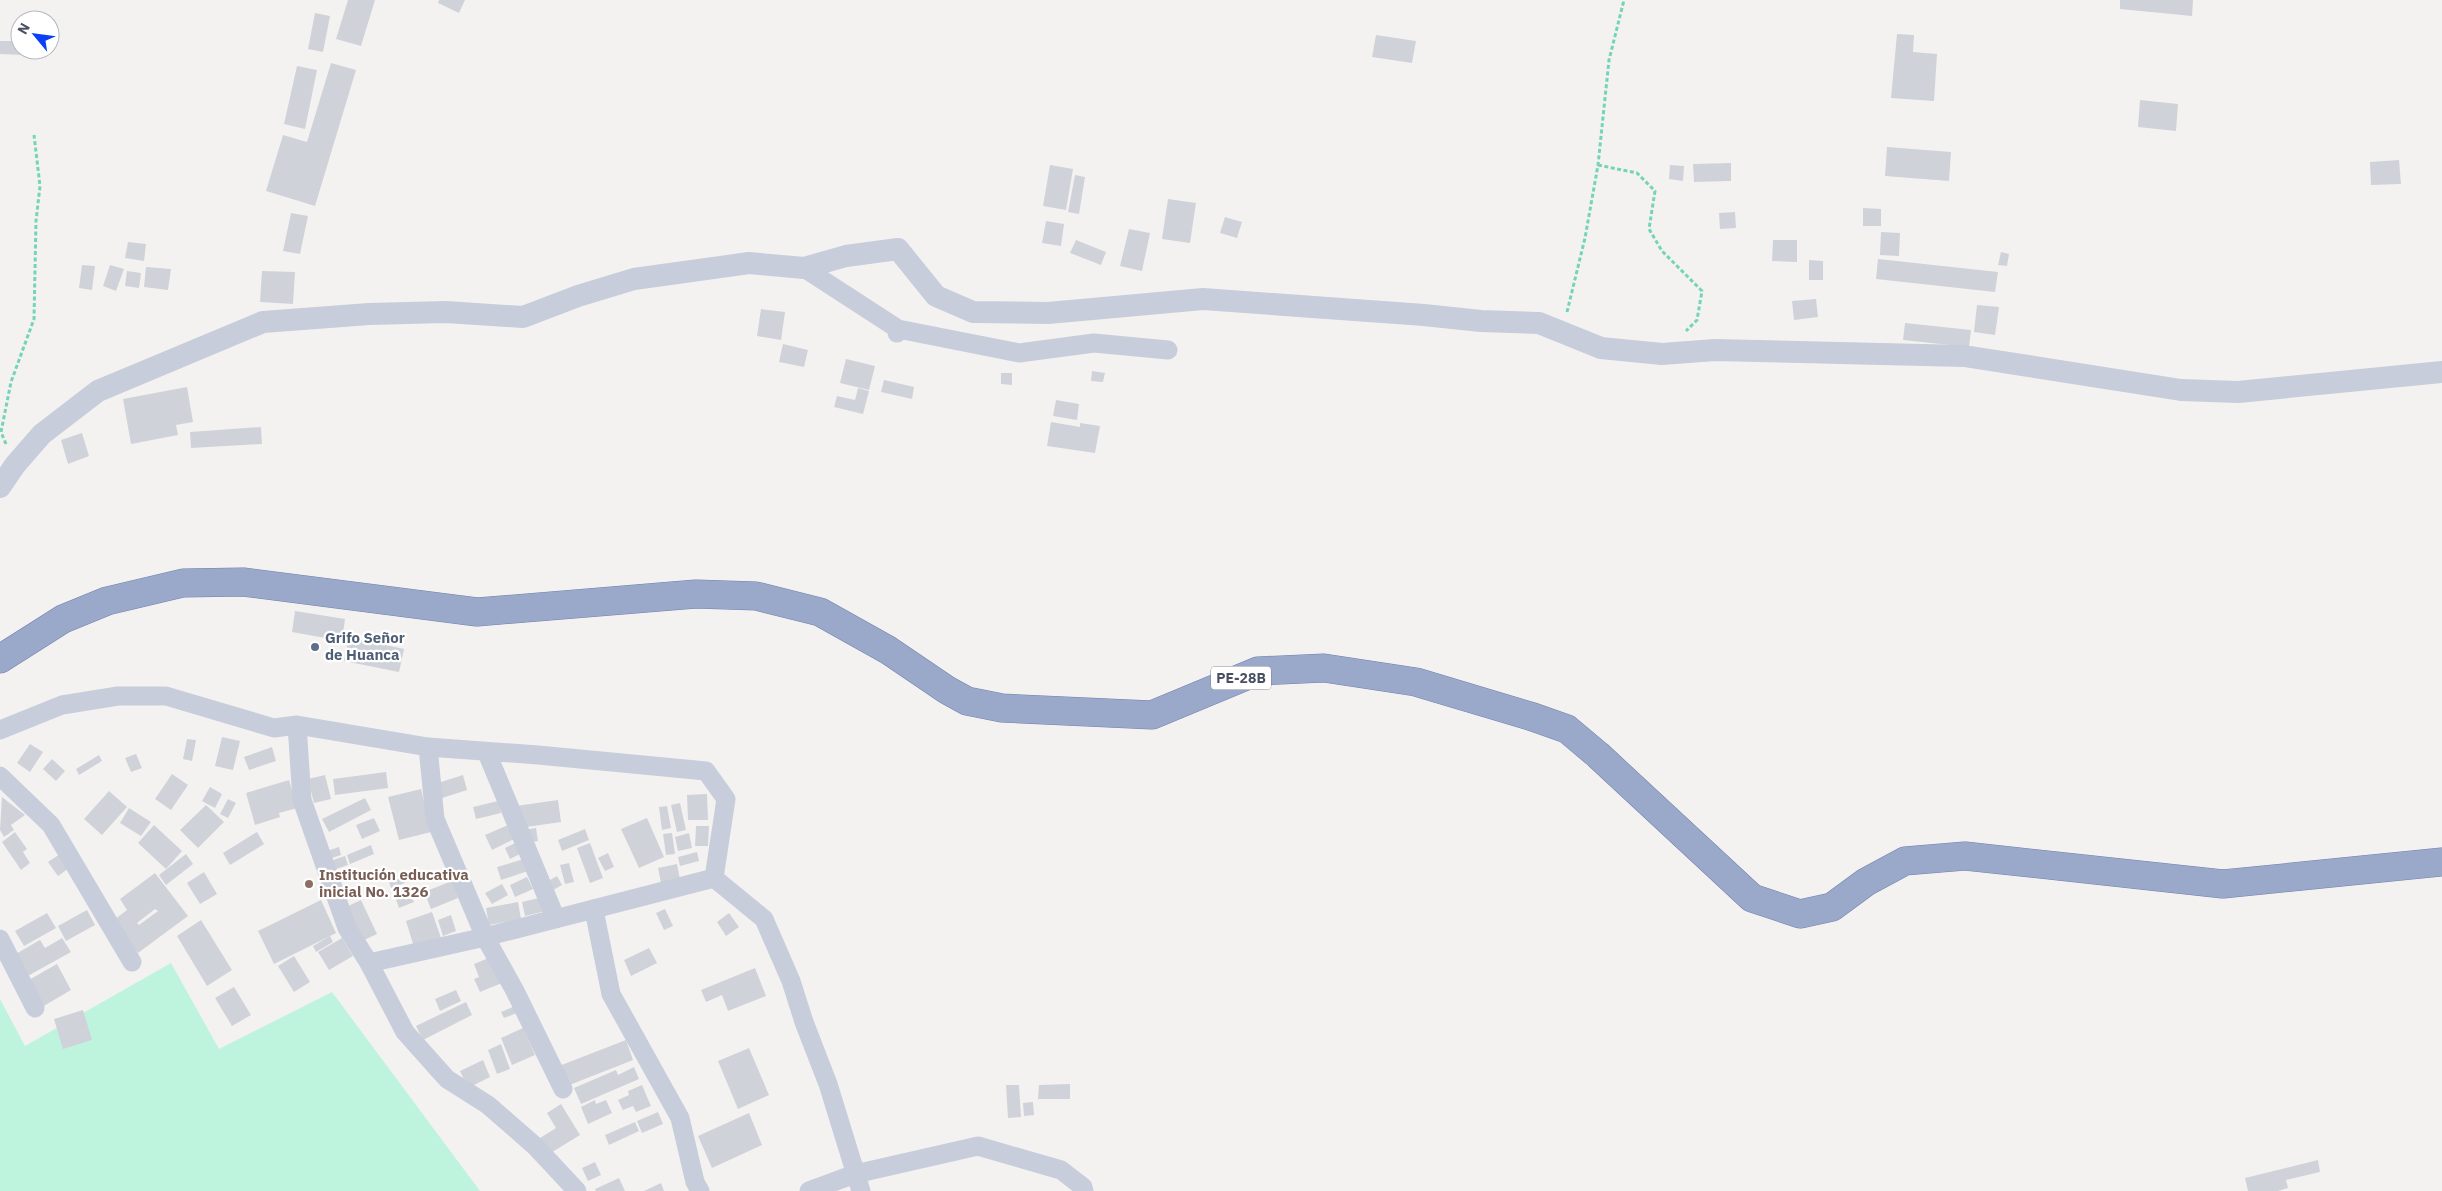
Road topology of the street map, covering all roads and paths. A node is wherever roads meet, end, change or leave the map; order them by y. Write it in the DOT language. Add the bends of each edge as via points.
graph roads {
  1 [pos="1624,0"];
  2 [pos="34,135"];
  3 [pos="1598,165"];
  4 [pos="804,268"];
  5 [pos="1562,332"];
  6 [pos="1168,350"];
  7 [pos="1662,354"];
  8 [pos="2442,372"];
  9 [pos="15,466"];
  10 [pos="0,487"];
  11 [pos="0,659"];
  12 [pos="297,726"];
  13 [pos="0,730"];
  14 [pos="428,748"];
  15 [pos="487,753"];
  16 [pos="0,776"];
  17 [pos="2442,862"];
  18 [pos="714,878"];
  19 [pos="594,910"];
  20 [pos="556,919"];
  21 [pos="485,937"];
  22 [pos="0,939"];
  23 [pos="132,962"];
  24 [pos="369,962"];
  25 [pos="35,1008"];
  26 [pos="564,1089"];
  27 [pos="858,1182"];
  28 [pos="577,1191"];
  29 [pos="700,1191"];
  30 [pos="809,1191"];
  31 [pos="1084,1191"];
  1 -- 3 [label="path" via="1609,60"];
  2 -- 9 [label="path" via="40,186 34,320 11,382 1,432"];
  3 -- 5 [label="path" via="1585,238"];
  3 -- 7 [label="path" via="1638,173 1655,191 1649,229 1662,251 1702,291 1697,320"];
  4 -- 5 [label="street" via="846,256 898,248 936,296 973,312 1048,313 1203,299 1424,314 1480,322 1539,323"];
  4 -- 6 [label="street" via="897,331 1019,353 1094,343"];
  4 -- 9 [label="street" via="749,263 634,279 523,317 446,312 263,322 98,390 42,434"];
  5 -- 7 [label="street" via="1601,348"];
  7 -- 8 [label="street" via="1754,350 1964,356 2181,390 2238,392"];
  9 -- 10 [label="street"];
  11 -- 17 [label="highway, PE-28B" via="63,619 108,601 183,583 243,582 477,612 696,594 756,596 820,612 888,650 946,690 968,700 1002,708 1152,715 1258,671 1324,668 1416,682 1524,714 1567,729 1620,774 1752,898 1800,914 1832,907 1866,882 1905,861 1965,856 2222,884"];
  12 -- 13 [label="street" via="274,728 166,696 118,696 62,705"];
  12 -- 14 [label="street"];
  12 -- 24 [label="street" via="302,800 346,928"];
  14 -- 15 [label="street"];
  14 -- 21 [label="street" via="435,819"];
  15 -- 18 [label="street" via="538,754 706,771 726,799"];
  15 -- 20 [label="street"];
  16 -- 23 [label="street" via="51,825"];
  18 -- 19 [label="street"];
  18 -- 27 [label="street" via="764,919 791,981 828,1084"];
  19 -- 20 [label="street"];
  19 -- 29 [label="street" via="611,994 680,1118"];
  20 -- 21 [label="street"];
  21 -- 24 [label="street"];
  21 -- 26 [label="street"];
  22 -- 25 [label="street"];
  24 -- 28 [label="street" via="405,1032 447,1080 488,1105 535,1146"];
  27 -- 30 [label="street"];
  27 -- 31 [label="street" via="978,1146 1061,1170 1083,1186"];
}
